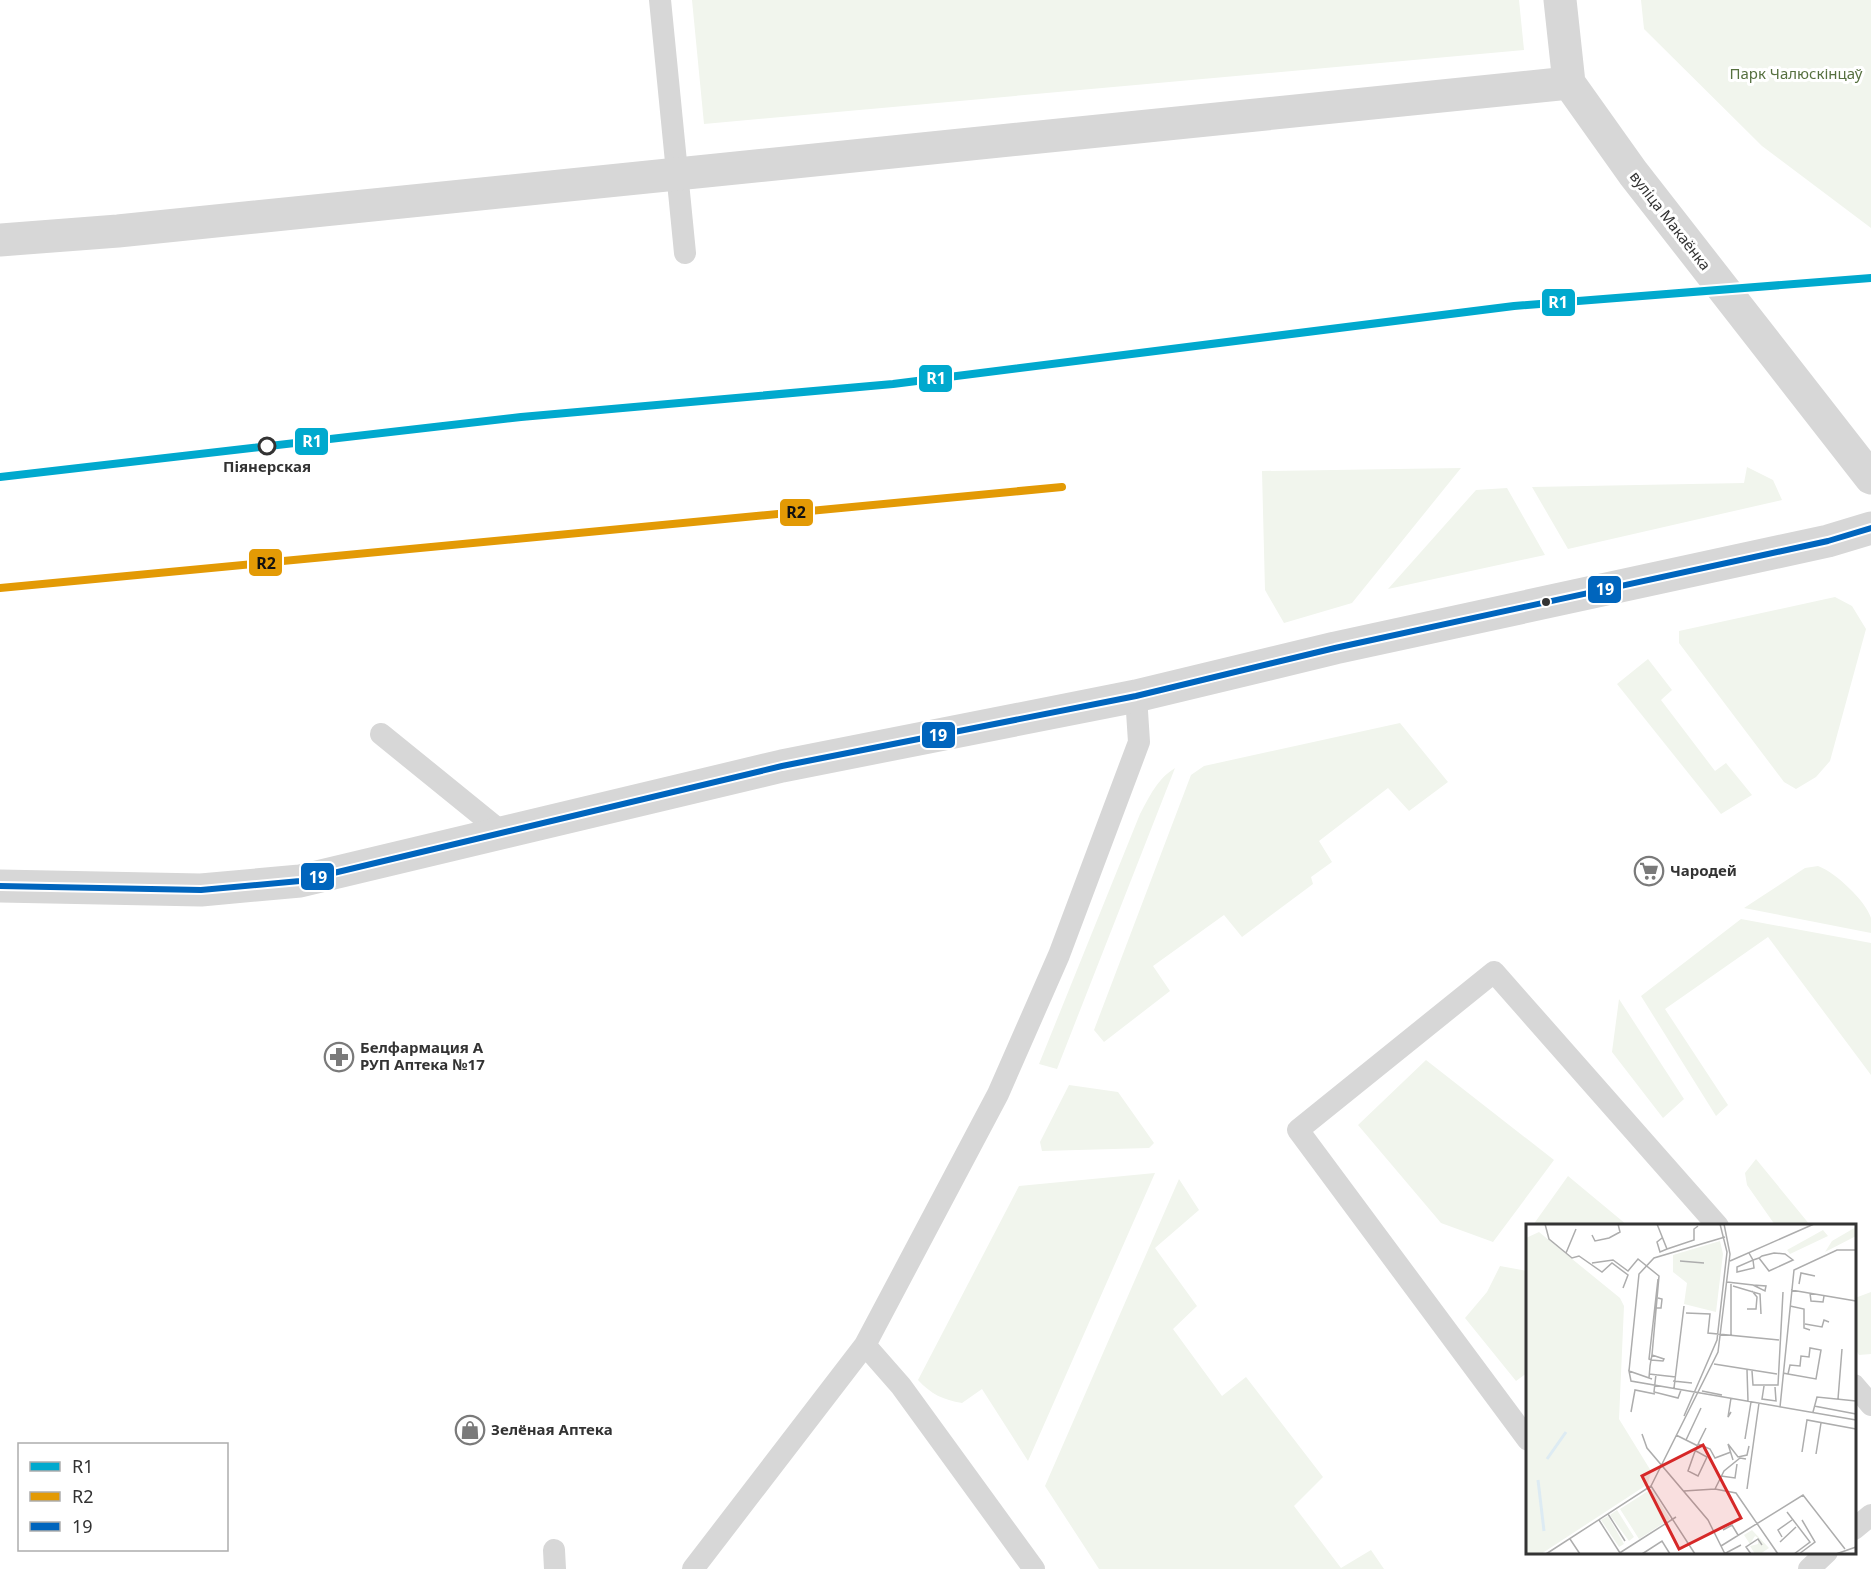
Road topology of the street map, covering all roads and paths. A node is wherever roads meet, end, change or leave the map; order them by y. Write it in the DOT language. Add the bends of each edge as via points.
graph roads {
  1 [pos="660,0"];
  2 [pos="1560,0"];
  3 [pos="1569,83"];
  4 [pos="676,173"];
  5 [pos="0,240"];
  6 [pos="685,253"];
  7 [pos="1871,478"];
  8 [pos="1871,528"];
  9 [pos="1136,696"];
  10 [pos="381,734"];
  11 [pos="503,833"];
  12 [pos="0,886"];
  13 [pos="1716,1224"];
  14 [pos="865,1345"];
  15 [pos="1856,1387"];
  16 [pos="1871,1405"];
  17 [pos="1526,1439"];
  18 [pos="1871,1515"];
  19 [pos="1856,1527"];
  20 [pos="1825,1554"];
  21 [pos="693,1569"];
  22 [pos="1034,1569"];
  23 [pos="1809,1569"];
  1 -- 4 [label="lane"];
  2 -- 3 [label="street, вуліца Макаёнка"];
  3 -- 4 [label="street"];
  3 -- 7 [label="street, вуліца Макаёнка" via="1633,173"];
  4 -- 5 [label="street"];
  4 -- 6 [label="lane"];
  8 -- 9 [label="street"];
  9 -- 11 [label="street" via="782,766"];
  9 -- 14 [label="lane" via="1139,742 1059,955 998,1094"];
  10 -- 11 [label="lane"];
  11 -- 12 [label="street" via="300,881 201,890"];
  13 -- 17 [label="lane" via="1494,972 1298,1130"];
  14 -- 21 [label="lane"];
  14 -- 22 [label="lane" via="901,1386"];
  15 -- 16 [label="lane"];
  18 -- 19 [label="lane"];
  20 -- 23 [label="lane"];
}
